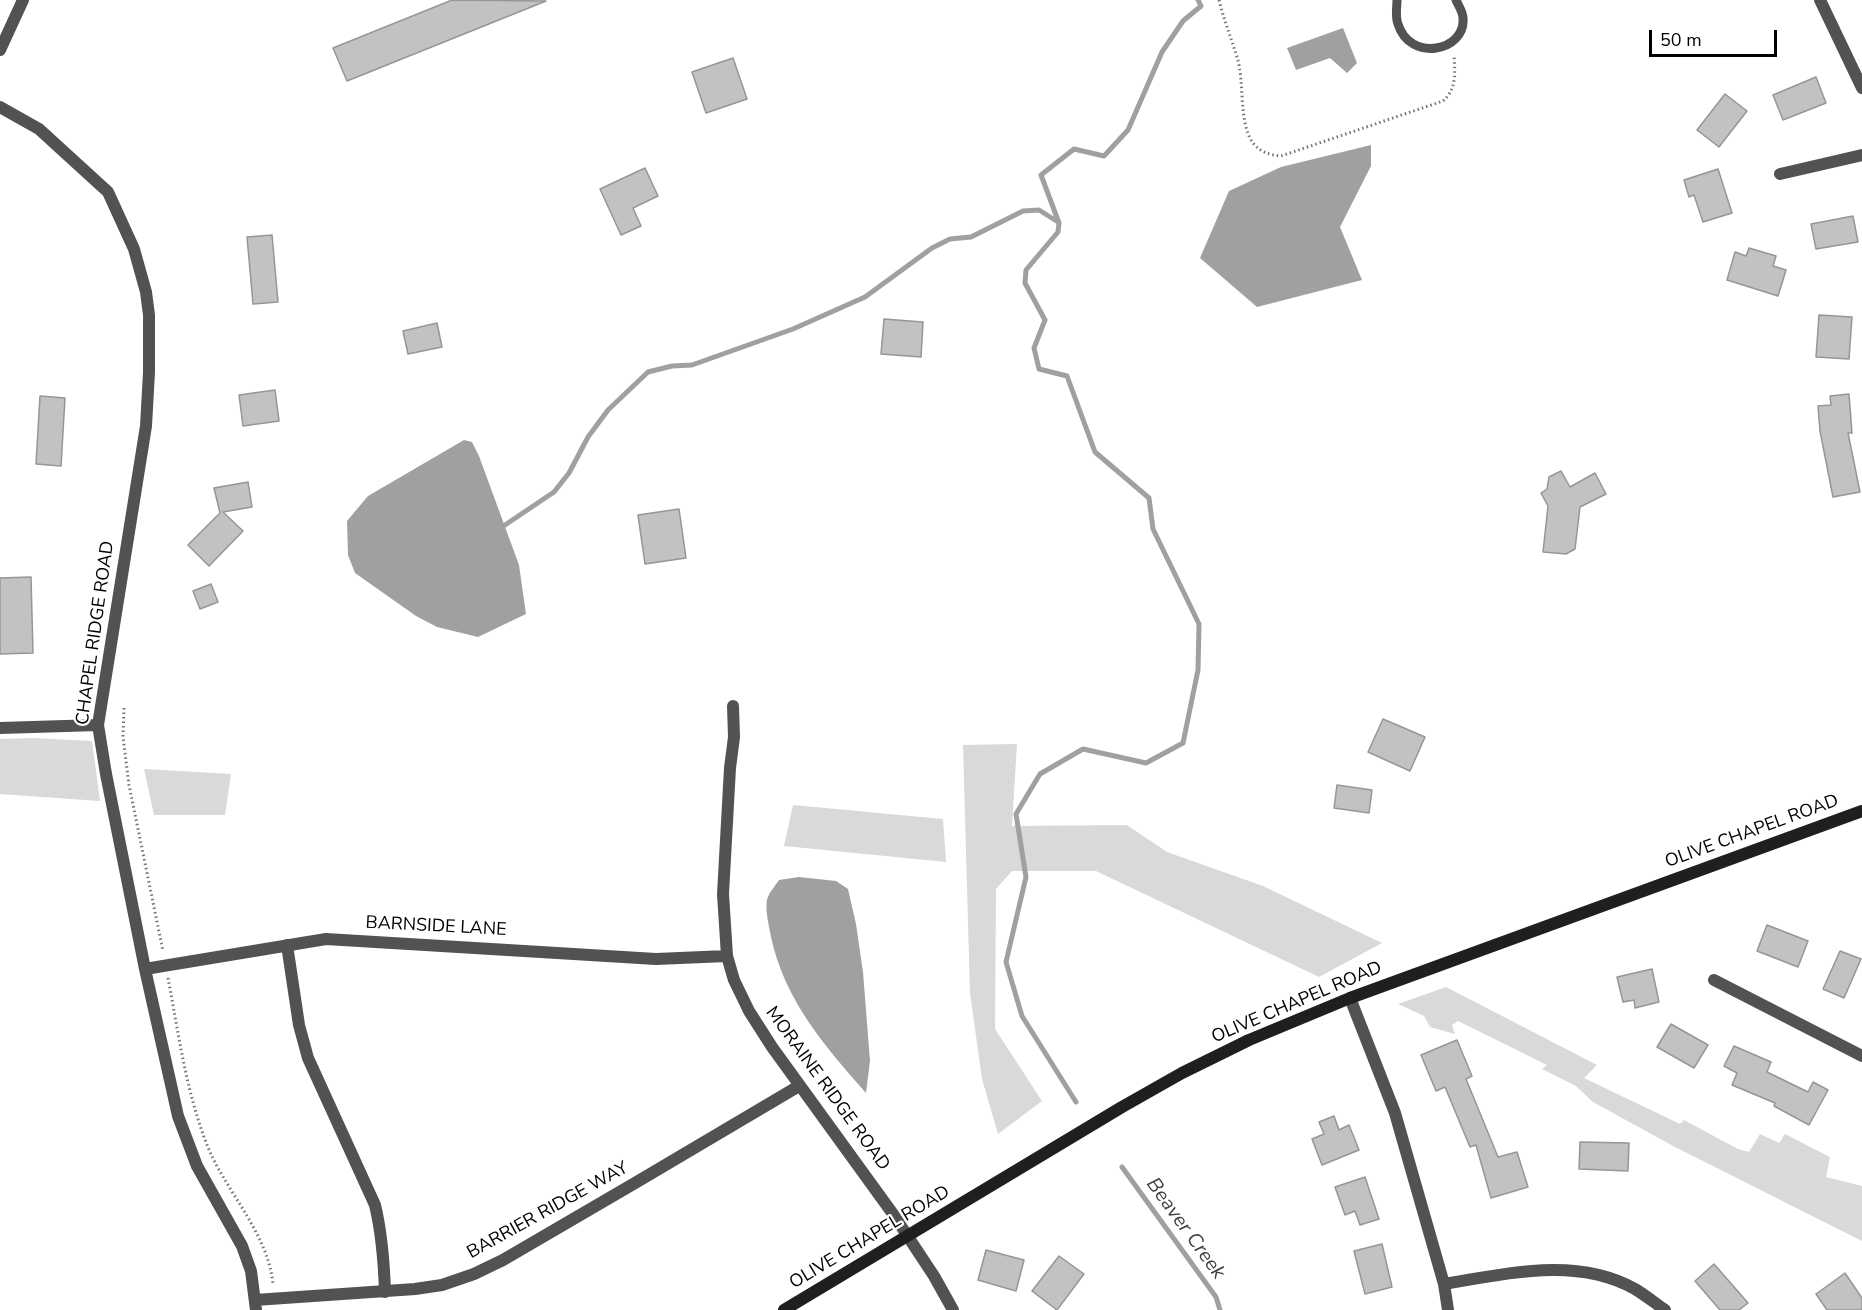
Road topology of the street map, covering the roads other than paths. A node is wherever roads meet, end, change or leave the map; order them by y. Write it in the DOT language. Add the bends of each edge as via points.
graph roads {
  1 [pos="23,0"];
  2 [pos="1397,0"];
  3 [pos="1456,0"];
  4 [pos="1820,0"];
  5 [pos="0,50"];
  6 [pos="1862,88"];
  7 [pos="0,107"];
  8 [pos="1862,154"];
  9 [pos="1780,174"];
  10 [pos="733,706"];
  11 [pos="98,725"];
  12 [pos="0,728"];
  13 [pos="1862,811"];
  14 [pos="287,945"];
  15 [pos="727,956"];
  16 [pos="146,969"];
  17 [pos="1714,980"];
  18 [pos="1350,998"];
  19 [pos="1862,1056"];
  20 [pos="799,1086"];
  21 [pos="908,1236"];
  22 [pos="1444,1284"];
  23 [pos="385,1292"];
  24 [pos="255,1305"];
  25 [pos="784,1310"];
  26 [pos="953,1310"];
  27 [pos="1448,1310"];
  28 [pos="1665,1310"];
  1 -- 5 [label="street"];
  2 -- 3 [label="lane" via="1397,22 1405,38 1413,46 1425,48 1454,42 1463,18"];
  4 -- 6 [label="street"];
  7 -- 11 [label="street, CHAPEL RIDGE ROAD" via="39,129 108,192 134,249 146,292 146,426"];
  8 -- 9 [label="street"];
  10 -- 15 [label="street, MORAINE RIDGE ROAD" via="723,894"];
  11 -- 12 [label="street"];
  11 -- 16 [label="street, CHAPEL RIDGE ROAD"];
  13 -- 18 [label="main road, OLIVE CHAPEL ROAD"];
  14 -- 15 [label="street, BARNSIDE LANE" via="326,939 656,959"];
  14 -- 16 [label="street, BARNSIDE LANE"];
  14 -- 23 [label="street" via="298,1025 308,1058 375,1205 384,1254"];
  15 -- 20 [label="street, MORAINE RIDGE ROAD" via="749,1011"];
  16 -- 24 [label="street, CHAPEL RIDGE ROAD" via="178,1116 197,1166 242,1246"];
  17 -- 19 [label="street"];
  18 -- 21 [label="main road, OLIVE CHAPEL ROAD" via="1248,1040 1182,1073"];
  18 -- 22 [label="street" via="1395,1113"];
  20 -- 21 [label="street, MORAINE RIDGE ROAD"];
  20 -- 23 [label="street, BARRIER RIDGE WAY" via="503,1260 442,1285"];
  21 -- 25 [label="main road, OLIVE CHAPEL ROAD"];
  21 -- 26 [label="street, MORAINE RIDGE ROAD"];
  22 -- 27 [label="street"];
  22 -- 28 [label="street" via="1526,1271 1577,1271 1617,1281"];
  23 -- 24 [label="street, BARRIER RIDGE WAY"];
}
